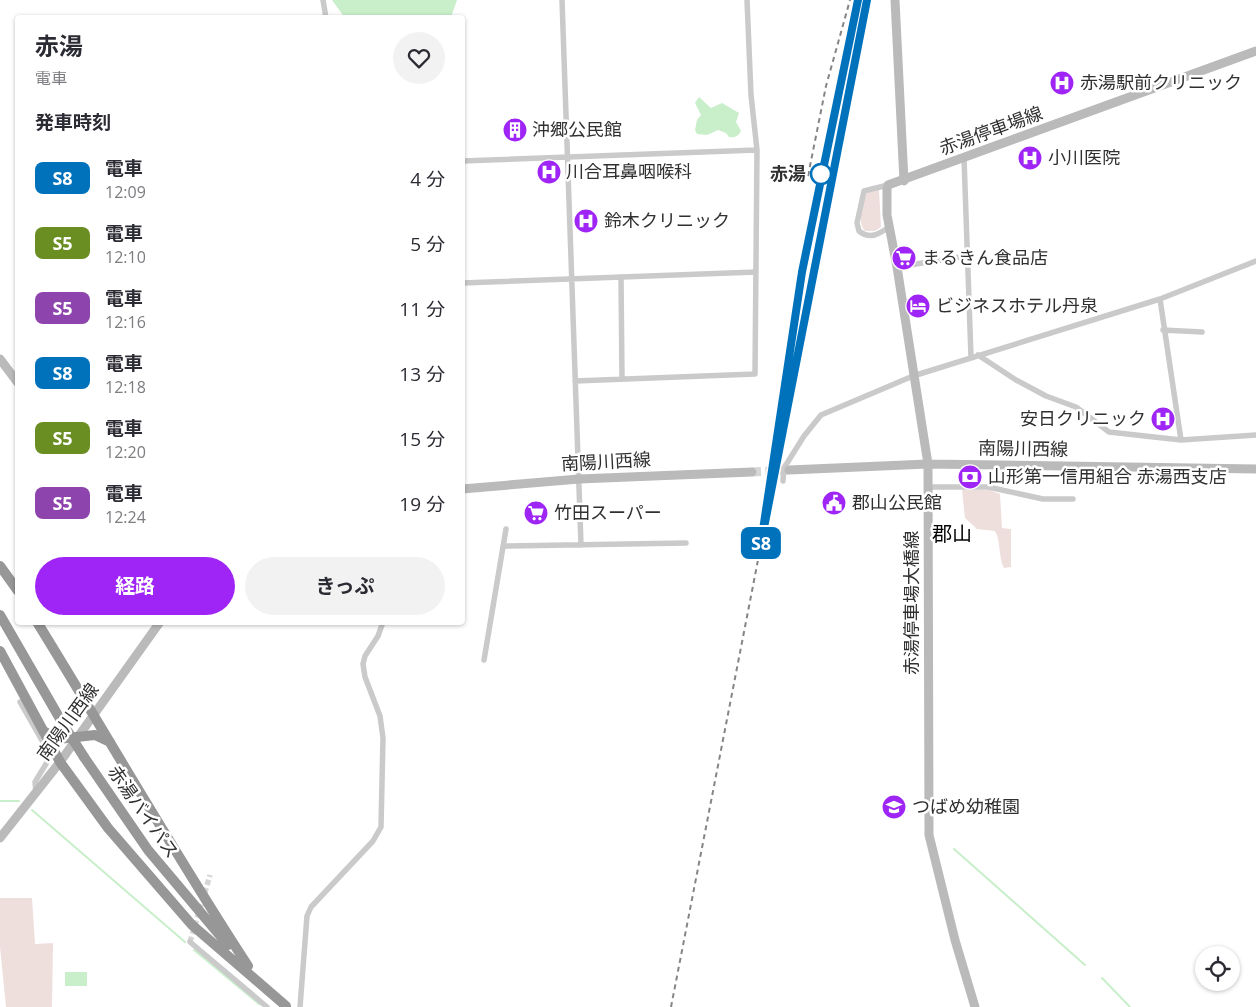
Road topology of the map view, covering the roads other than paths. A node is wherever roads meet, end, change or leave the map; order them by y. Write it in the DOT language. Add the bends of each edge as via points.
graph roads {
  1 [pos="323,0"];
  2 [pos="562,0"];
  3 [pos="747,0"];
  4 [pos="895,0"];
  5 [pos="326,15"];
  6 [pos="1256,51"];
  7 [pos="757,150"];
  8 [pos="568,157"];
  9 [pos="964,158"];
  10 [pos="465,161"];
  11 [pos="904,181"];
  12 [pos="888,185"];
  13 [pos="889,227"];
  14 [pos="967,256"];
  15 [pos="1256,261"];
  16 [pos="897,267"];
  17 [pos="756,272"];
  18 [pos="621,277"];
  19 [pos="572,278"];
  20 [pos="465,283"];
  21 [pos="1160,299"];
  22 [pos="1163,330"];
  23 [pos="1202,332"];
  24 [pos="978,355"];
  25 [pos="971,357"];
  26 [pos="0,359"];
  27 [pos="914,376"];
  28 [pos="15,379"];
  29 [pos="622,379"];
  30 [pos="575,381"];
  31 [pos="1256,435"];
  32 [pos="1181,440"];
  33 [pos="928,464"];
  34 [pos="1256,469"];
  35 [pos="789,470"];
  36 [pos="752,472"];
  37 [pos="578,479"];
  38 [pos="782,481"];
  39 [pos="927,487"];
  40 [pos="465,489"];
  41 [pos="1073,500"];
  42 [pos="506,529"];
  43 [pos="686,543"];
  44 [pos="581,545"];
  45 [pos="504,546"];
  46 [pos="0,566"];
  47 [pos="15,587"];
  48 [pos="0,615"];
  49 [pos="39,625"];
  50 [pos="158,625"];
  51 [pos="381,625"];
  52 [pos="0,651"];
  53 [pos="484,660"];
  54 [pos="20,702"];
  55 [pos="94,714"];
  56 [pos="42,730"];
  57 [pos="76,738"];
  58 [pos="111,742"];
  59 [pos="60,762"];
  60 [pos="36,793"];
  61 [pos="0,838"];
  62 [pos="190,942"];
  63 [pos="248,966"];
  64 [pos="287,1006"];
  65 [pos="267,1007"];
  66 [pos="300,1007"];
  67 [pos="975,1007"];
  1 -- 5 [label="street"];
  2 -- 8 [label="street"];
  3 -- 7 [label="street"];
  4 -- 11 [label="main road"];
  6 -- 9 [label="main road, 赤湯停車場線"];
  7 -- 8 [label="street"];
  7 -- 17 [label="street"];
  8 -- 10 [label="street"];
  8 -- 19 [label="street"];
  9 -- 11 [label="main road, 赤湯停車場線"];
  9 -- 14 [label="street"];
  11 -- 12 [label="main road, 赤湯停車場線"];
  12 -- 13 [label="main road, 赤湯停車場大橋線"];
  12 -- 13 [label="street" via="864,191 857,223 859,231 868,236 877,235"];
  13 -- 16 [label="main road, 赤湯停車場大橋線"];
  14 -- 16 [label="street"];
  14 -- 25 [label="street"];
  15 -- 21 [label="street"];
  16 -- 27 [label="main road, 赤湯停車場大橋線"];
  17 -- 18 [label="street"];
  17 -- 29 [label="street" via="754,374"];
  18 -- 19 [label="street"];
  18 -- 29 [label="street"];
  19 -- 20 [label="street"];
  19 -- 30 [label="street"];
  21 -- 22 [label="street"];
  21 -- 24 [label="street"];
  22 -- 23 [label="street"];
  22 -- 32 [label="street"];
  24 -- 25 [label="street"];
  24 -- 32 [label="street" via="1039,392 1076,408 1109,432"];
  25 -- 27 [label="street"];
  26 -- 28 [label="main road"];
  27 -- 33 [label="main road, 赤湯停車場大橋線"];
  27 -- 38 [label="street" via="821,415 784,468"];
  29 -- 30 [label="street"];
  30 -- 37 [label="street"];
  31 -- 32 [label="street"];
  33 -- 34 [label="main road, 南陽川西線"];
  33 -- 35 [label="main road, 南陽川西線"];
  33 -- 39 [label="main road, 赤湯停車場大橋線"];
  36 -- 37 [label="main road, 南陽川西線"];
  37 -- 40 [label="main road, 南陽川西線"];
  37 -- 44 [label="street"];
  39 -- 41 [label="street" via="988,487 1043,499"];
  39 -- 67 [label="main road, 赤湯停車場大橋線" via="928,828"];
  42 -- 45 [label="street"];
  43 -- 44 [label="street"];
  44 -- 45 [label="street"];
  45 -- 53 [label="street"];
  46 -- 47 [label="highway"];
  48 -- 63 [label="highway, 赤湯バイパス, bridge" via="84,757 166,873"];
  49 -- 55 [label="highway"];
  50 -- 55 [label="main road, 南陽川西線"];
  51 -- 66 [label="street" via="363,664 380,716 383,738 381,826 373,841 307,916"];
  52 -- 56 [label="highway"];
  54 -- 60 [label="street" via="50,758 35,782"];
  55 -- 57 [label="main road, 南陽川西線"];
  55 -- 58 [label="highway"];
  56 -- 57 [label="highway" via="58,739"];
  56 -- 59 [label="highway"];
  57 -- 58 [label="highway" via="96,735"];
  57 -- 59 [label="main road, 南陽川西線"];
  58 -- 63 [label="highway" via="184,869"];
  59 -- 60 [label="main road, 南陽川西線"];
  59 -- 64 [label="highway" via="108,828 192,925"];
  60 -- 61 [label="main road, 南陽川西線"];
  62 -- 65 [label="street"];
  63 -- 64 [label="highway, 赤湯バイパス"];
}
